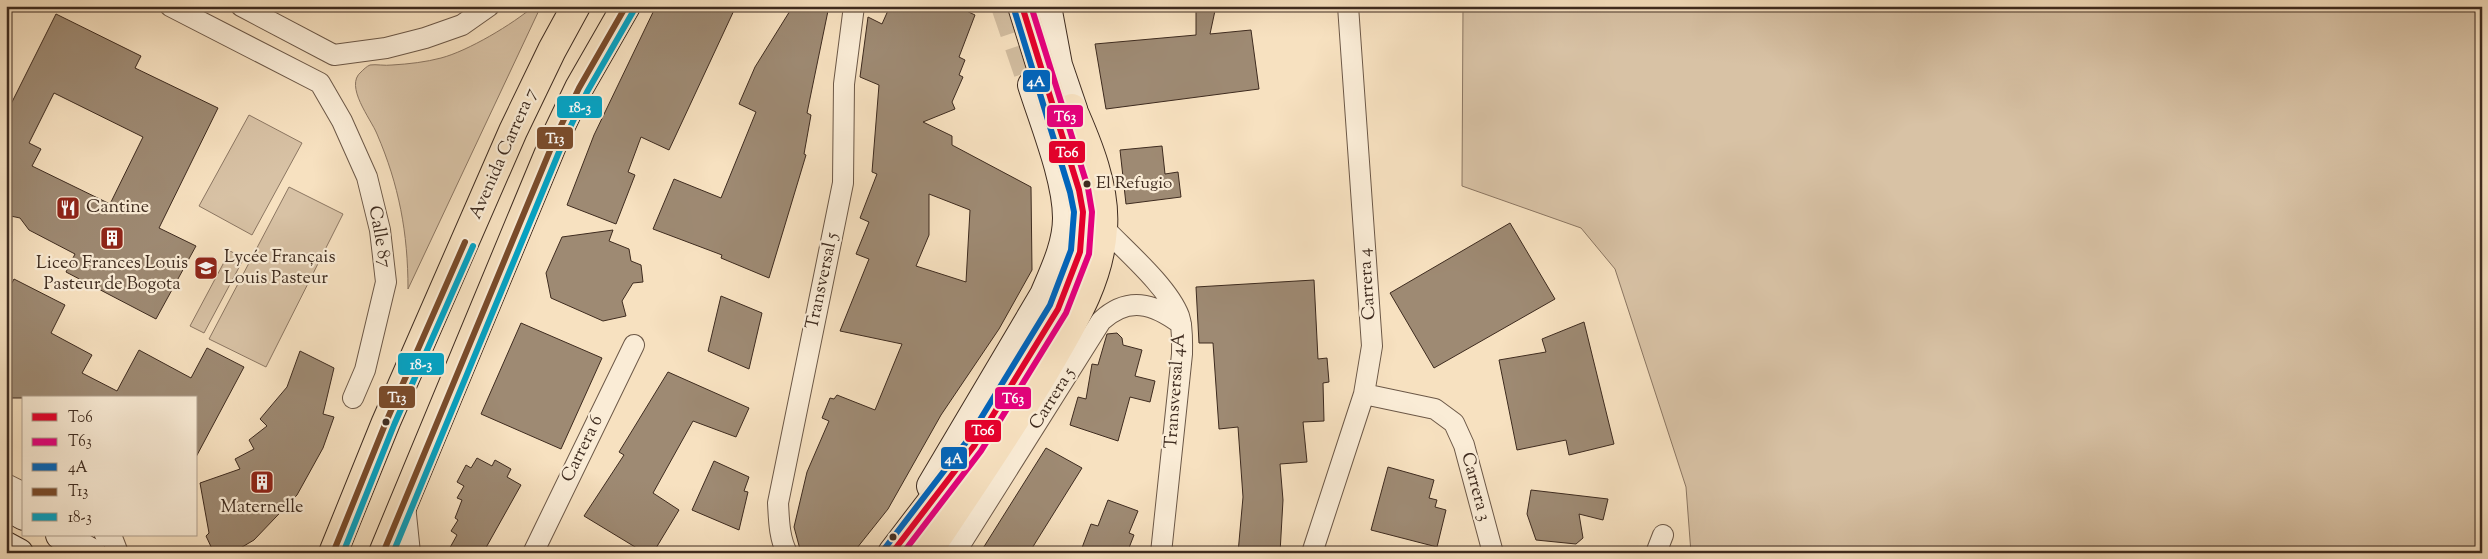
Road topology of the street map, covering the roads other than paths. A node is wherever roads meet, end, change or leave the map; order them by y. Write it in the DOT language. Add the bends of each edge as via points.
graph roads {
  1 [pos="170,6"];
  2 [pos="241,6"];
  3 [pos="489,6"];
  4 [pos="576,6"];
  5 [pos="626,6"];
  6 [pos="854,6"];
  7 [pos="1047,6"];
  8 [pos="1348,6"];
  9 [pos="1026,16"];
  10 [pos="334,55"];
  11 [pos="320,83"];
  12 [pos="1032,85"];
  13 [pos="1073,109"];
  14 [pos="1104,228"];
  15 [pos="1181,324"];
  16 [pos="634,345"];
  17 [pos="1364,394"];
  18 [pos="353,398"];
  19 [pos="6,484"];
  20 [pos="22,492"];
  21 [pos="405,502"];
  22 [pos="6,506"];
  23 [pos="22,515"];
  24 [pos="107,536"];
  25 [pos="6,546"];
  26 [pos="332,551"];
  27 [pos="893,551"];
  28 [pos="19,553"];
  29 [pos="118,553"];
  30 [pos="383,553"];
  31 [pos="410,553"];
  32 [pos="533,553"];
  33 [pos="787,553"];
  34 [pos="927,553"];
  35 [pos="955,553"];
  36 [pos="1161,553"];
  37 [pos="1312,553"];
  38 [pos="1493,553"];
  1 -- 11 [label="street"];
  2 -- 10 [label="street"];
  3 -- 10 [label="street" via="462,25 425,38 386,48"];
  4 -- 26 [label="main road, Avenida Carrera 7" via="513,131"];
  5 -- 21 [label="main road" via="578,88 556,136"];
  6 -- 33 [label="street, Transversal 5" via="844,84 843,183 778,503 782,544"];
  7 -- 13 [label="main road" via="1058,65"];
  8 -- 17 [label="street, Carrera 4" via="1372,346"];
  9 -- 13 [label="main road"];
  9 -- 27 [label="main road" via="1079,190 1083,212 1080,252 1058,309 1015,382 974,446"];
  10 -- 11 [label="street"];
  11 -- 18 [label="street, Calle 87" via="342,121 367,177 380,230 386,282 365,370"];
  12 -- 27 [label="main road" via="1063,188 1067,219 1057,265 1044,295"];
  13 -- 14 [label="main road" via="1095,170 1104,211"];
  14 -- 15 [label="street, Transversal 4A" via="1156,282 1178,314"];
  14 -- 34 [label="main road" via="1097,269 1088,295 1014,423"];
  15 -- 35 [label="street, Carrera 5" via="1169,315 1144,305 1113,310 1100,321"];
  15 -- 36 [label="street, Transversal 4A" via="1182,354"];
  16 -- 32 [label="street, Carrera 6"];
  17 -- 37 [label="street, Carrera 4"];
  17 -- 38 [label="street, Carrera 3" via="1435,409 1454,423 1464,445"];
  19 -- 20 [label="street"];
  21 -- 30 [label="main road"];
  21 -- 31 [label="street"];
  22 -- 23 [label="main road"];
  24 -- 29 [label="street" via="113,540"];
  25 -- 28 [label="main road"];
}
